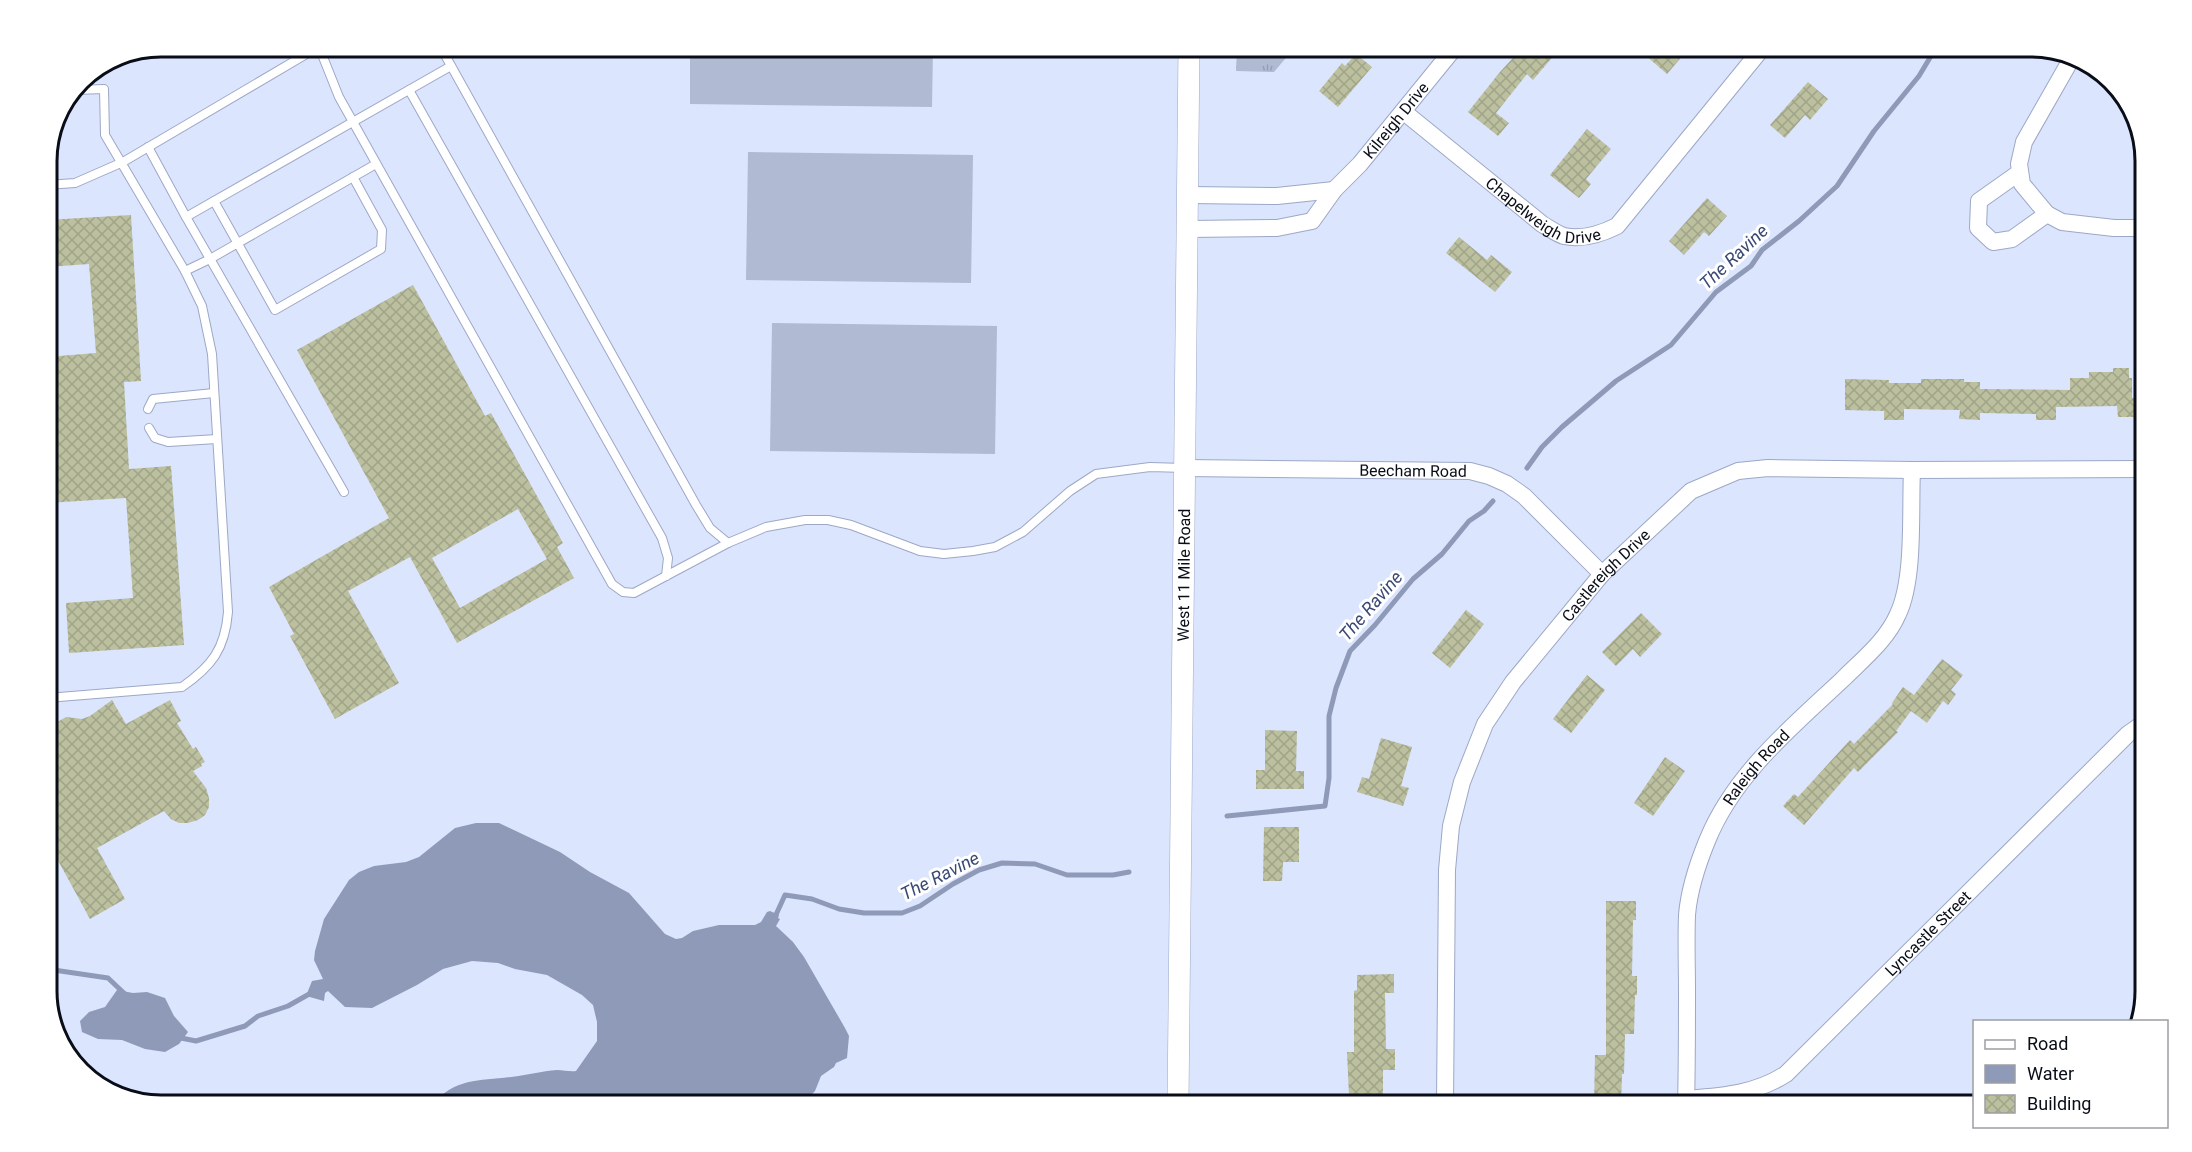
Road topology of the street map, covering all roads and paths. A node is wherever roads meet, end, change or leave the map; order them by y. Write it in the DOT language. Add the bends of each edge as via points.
graph roads {
  1 [pos="302,57"];
  2 [pos="323,57"];
  3 [pos="446,57"];
  4 [pos="1189,57"];
  5 [pos="1447,57"];
  6 [pos="1755,57"];
  7 [pos="2068,64"];
  8 [pos="451,66"];
  9 [pos="85,90"];
  10 [pos="409,90"];
  11 [pos="1404,112"];
  12 [pos="353,122"];
  13 [pos="148,147"];
  14 [pos="123,162"];
  15 [pos="376,164"];
  16 [pos="2020,172"];
  17 [pos="353,177"];
  18 [pos="57,184"];
  19 [pos="1334,190"];
  20 [pos="1188,195"];
  21 [pos="214,201"];
  22 [pos="2047,214"];
  23 [pos="186,218"];
  24 [pos="2135,228"];
  25 [pos="1188,229"];
  26 [pos="238,244"];
  27 [pos="210,259"];
  28 [pos="185,271"];
  29 [pos="214,393"];
  30 [pos="148,409"];
  31 [pos="149,428"];
  32 [pos="217,439"];
  33 [pos="1185,468"];
  34 [pos="2135,469"];
  35 [pos="1912,470"];
  36 [pos="344,492"];
  37 [pos="728,543"];
  38 [pos="1602,574"];
  39 [pos="666,576"];
  40 [pos="57,697"];
  41 [pos="2135,729"];
  42 [pos="1178,1095"];
  43 [pos="1445,1095"];
  44 [pos="1686,1095"];
  45 [pos="1730,1095"];
  1 -- 13 [label="lane"];
  2 -- 12 [label="lane"];
  3 -- 8 [label="lane"];
  4 -- 20 [label="street, West 11 Mile Road"];
  5 -- 11 [label="street, Kilreigh Drive"];
  6 -- 11 [label="street, Chapelweigh Drive" via="1617,226 1582,237 1562,236 1542,224"];
  7 -- 16 [label="street" via="2024,142"];
  8 -- 10 [label="lane"];
  8 -- 37 [label="lane" via="696,505 710,528"];
  9 -- 14 [label="lane" via="104,89 105,135"];
  10 -- 12 [label="lane"];
  10 -- 39 [label="lane" via="662,538 668,558"];
  11 -- 19 [label="street, Kilreigh Drive"];
  12 -- 15 [label="lane"];
  12 -- 21 [label="lane"];
  13 -- 14 [label="lane"];
  13 -- 23 [label="lane"];
  14 -- 18 [label="lane" via="75,183"];
  14 -- 28 [label="lane"];
  15 -- 17 [label="lane"];
  15 -- 39 [label="lane" via="612,584 623,592 634,593"];
  16 -- 22 [label="street" via="2022,184"];
  16 -- 22 [label="street" via="1979,201 1978,228 1993,242 2012,239"];
  17 -- 26 [label="lane"];
  17 -- 26 [label="lane" via="382,230 381,249 275,310"];
  19 -- 20 [label="street" via="1277,196"];
  19 -- 25 [label="street, Kilreigh Drive" via="1312,221 1277,228"];
  20 -- 25 [label="street, West 11 Mile Road"];
  21 -- 23 [label="lane"];
  21 -- 26 [label="lane"];
  22 -- 24 [label="street" via="2080,225"];
  23 -- 27 [label="lane"];
  25 -- 33 [label="street, West 11 Mile Road"];
  26 -- 27 [label="lane"];
  27 -- 28 [label="lane"];
  27 -- 36 [label="lane"];
  28 -- 29 [label="lane" via="202,306 212,354"];
  29 -- 30 [label="lane" via="153,399"];
  29 -- 32 [label="lane"];
  31 -- 32 [label="lane" via="155,438 168,442"];
  32 -- 40 [label="lane" via="228,612 226,634 214,657 182,687"];
  33 -- 37 [label="lane" via="1150,467 1096,474 1023,532 995,547 973,551 920,551 828,520 766,527"];
  33 -- 38 [label="street, Beecham Road" via="1470,471 1508,484 1524,496"];
  33 -- 42 [label="street, West 11 Mile Road"];
  34 -- 35 [label="street, Castlereigh Drive"];
  35 -- 38 [label="street, Castlereigh Drive" via="1738,471 1691,491"];
  35 -- 44 [label="street, Raleigh Road" via="1909,563 1898,614 1869,653 1742,780 1707,840 1688,913"];
  37 -- 39 [label="lane"];
  38 -- 43 [label="street, Castlereigh Drive" via="1513,682 1485,723 1462,782 1451,826 1447,870"];
  41 -- 45 [label="street, Lyncastle Street" via="1786,1074 1769,1085"];
}
